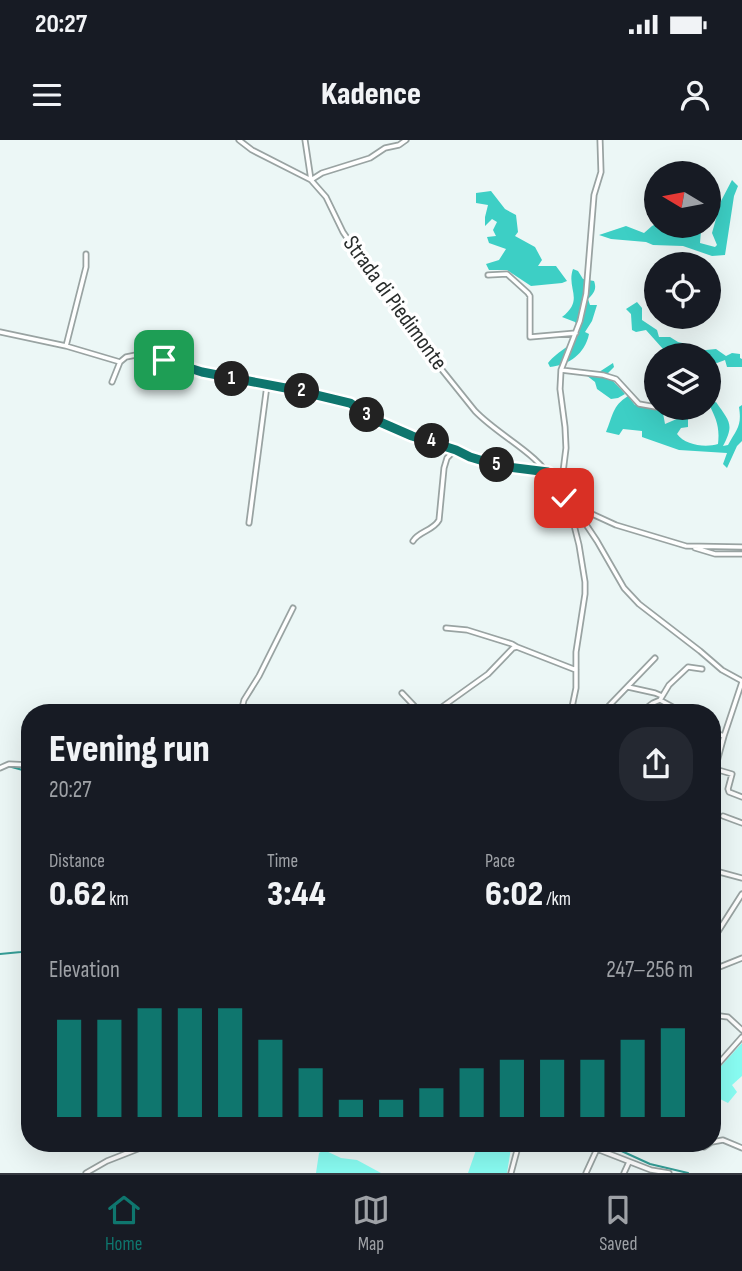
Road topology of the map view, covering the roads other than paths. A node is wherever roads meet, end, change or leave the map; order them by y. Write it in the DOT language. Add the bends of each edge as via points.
graph roads {
  1 [pos="239,140"];
  2 [pos="305,140"];
  3 [pos="406,140"];
  4 [pos="600,140"];
  5 [pos="311,180"];
  6 [pos="86,254"];
  7 [pos="488,275"];
  8 [pos="0,332"];
  9 [pos="576,332"];
  10 [pos="66,346"];
  11 [pos="120,362"];
  12 [pos="561,370"];
  13 [pos="112,383"];
  14 [pos="267,385"];
  15 [pos="644,405"];
  16 [pos="454,450"];
  17 [pos="548,473"];
  18 [pos="561,480"];
  19 [pos="555,484"];
  20 [pos="568,493"];
  21 [pos="561,494"];
  22 [pos="566,500"];
  23 [pos="573,506"];
  24 [pos="566,507"];
  25 [pos="249,523"];
  26 [pos="413,541"];
  27 [pos="694,547"];
  28 [pos="742,547"];
  29 [pos="742,554"];
  30 [pos="293,608"];
  31 [pos="446,628"];
  32 [pos="517,647"];
  33 [pos="655,658"];
  34 [pos="702,669"];
  35 [pos="576,670"];
  36 [pos="742,682"];
  37 [pos="628,687"];
  38 [pos="402,693"];
  39 [pos="661,698"];
  40 [pos="243,704"];
  41 [pos="412,704"];
  42 [pos="446,704"];
  43 [pos="573,704"];
  44 [pos="611,704"];
  45 [pos="652,704"];
  46 [pos="670,704"];
  47 [pos="721,735"];
  48 [pos="724,736"];
  49 [pos="721,747"];
  50 [pos="21,765"];
  51 [pos="0,768"];
  52 [pos="721,771"];
  53 [pos="742,797"];
  54 [pos="723,816"];
  55 [pos="742,823"];
  56 [pos="721,872"];
  57 [pos="742,878"];
  58 [pos="742,894"];
  59 [pos="721,928"];
  60 [pos="742,958"];
  61 [pos="721,966"];
  62 [pos="721,1016"];
  63 [pos="742,1030"];
  64 [pos="742,1037"];
  65 [pos="721,1061"];
  66 [pos="721,1140"];
  67 [pos="742,1148"];
  68 [pos="129,1152"];
  69 [pos="517,1152"];
  70 [pos="596,1152"];
  71 [pos="604,1152"];
  72 [pos="629,1162"];
  73 [pos="86,1173"];
  74 [pos="511,1173"];
  75 [pos="586,1173"];
  76 [pos="624,1173"];
  77 [pos="669,1173"];
  1 -- 5 [label="street, Strada di Piedimonte"];
  2 -- 5 [label="street"];
  3 -- 5 [label="street"];
  4 -- 9 [label="street" via="601,173 594,195 586,294"];
  5 -- 17 [label="street, Strada di Piedimonte" via="406,325 475,411"];
  6 -- 10 [label="street"];
  7 -- 9 [label="street" via="507,274 528,293 530,337"];
  8 -- 10 [label="street"];
  9 -- 12 [label="street"];
  10 -- 11 [label="street"];
  11 -- 13 [label="street"];
  11 -- 14 [label="street" via="149,355"];
  12 -- 15 [label="street" via="616,379"];
  12 -- 18 [label="street" via="566,448"];
  14 -- 16 [label="street" via="350,403 373,419"];
  14 -- 25 [label="street"];
  16 -- 17 [label="street" via="500,466"];
  16 -- 26 [label="street" via="444,468 439,520"];
  17 -- 18 [label="street, Strada di Piedimonte"];
  17 -- 19 [label="street, Strada di Piedimonte"];
  18 -- 19 [label="street"];
  18 -- 20 [label="street" via="568,484"];
  19 -- 21 [label="street, Strada di Piedimonte"];
  20 -- 21 [label="street"];
  20 -- 22 [label="street"];
  20 -- 23 [label="street"];
  21 -- 22 [label="street"];
  21 -- 24 [label="street"];
  22 -- 23 [label="street"];
  22 -- 24 [label="street"];
  23 -- 27 [label="street" via="616,525"];
  23 -- 36 [label="street" via="624,588 639,604"];
  24 -- 35 [label="street" via="585,582"];
  27 -- 28 [label="street"];
  27 -- 29 [label="street" via="715,554"];
  30 -- 40 [label="street"];
  31 -- 32 [label="street"];
  32 -- 35 [label="street"];
  32 -- 42 [label="street"];
  33 -- 37 [label="street"];
  34 -- 39 [label="street" via="688,667"];
  35 -- 43 [label="street"];
  36 -- 48 [label="street"];
  37 -- 39 [label="street"];
  37 -- 44 [label="street"];
  38 -- 41 [label="street"];
  39 -- 45 [label="street"];
  39 -- 46 [label="street"];
  47 -- 48 [label="street"];
  48 -- 49 [label="street"];
  50 -- 51 [label="street"];
  52 -- 53 [label="street" via="732,774 729,792"];
  54 -- 55 [label="street"];
  56 -- 57 [label="street"];
  58 -- 59 [label="street"];
  60 -- 61 [label="street"];
  62 -- 63 [label="street"];
  64 -- 65 [label="street"];
  66 -- 67 [label="street"];
  68 -- 73 [label="street"];
  69 -- 74 [label="street"];
  70 -- 75 [label="street"];
  71 -- 72 [label="street"];
  72 -- 76 [label="street"];
  72 -- 77 [label="street"];
}
